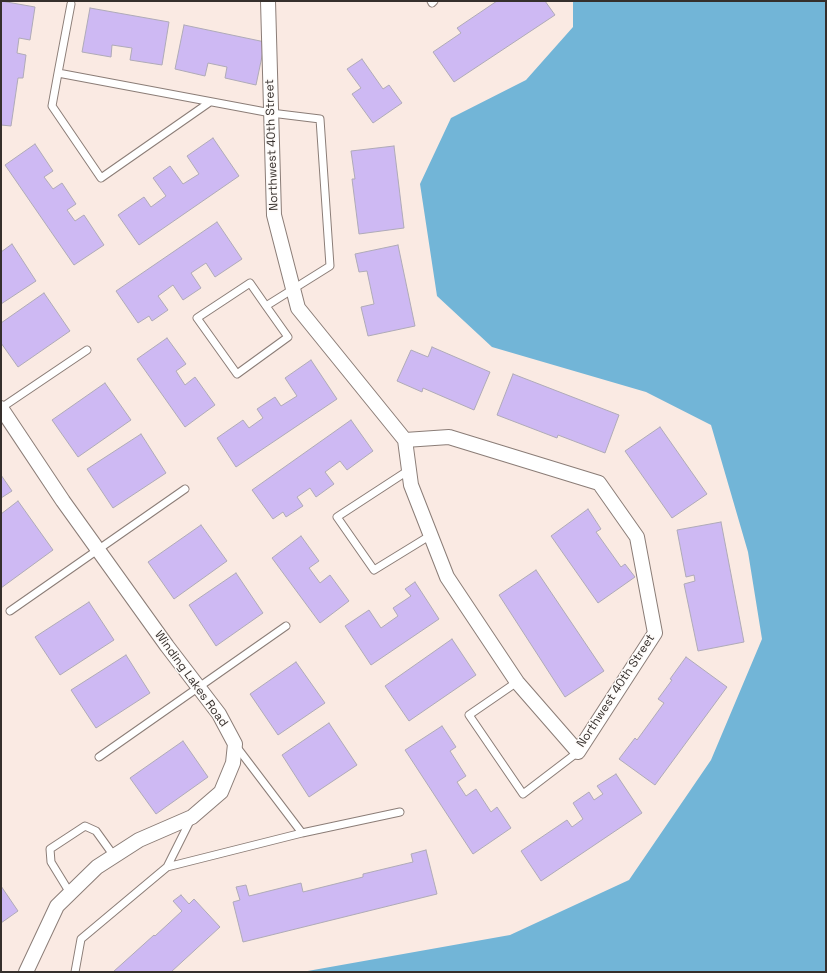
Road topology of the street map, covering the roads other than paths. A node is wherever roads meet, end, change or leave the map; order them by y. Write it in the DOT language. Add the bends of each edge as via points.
graph roads {
  1 [pos="268,1"];
  2 [pos="430,1"];
  3 [pos="434,1"];
  4 [pos="71,4"];
  5 [pos="58,73"];
  6 [pos="210,102"];
  7 [pos="271,113"];
  8 [pos="293,290"];
  9 [pos="266,306"];
  10 [pos="87,350"];
  11 [pos="1,408"];
  12 [pos="405,440"];
  13 [pos="409,470"];
  14 [pos="185,489"];
  15 [pos="431,535"];
  16 [pos="99,550"];
  17 [pos="10,611"];
  18 [pos="286,626"];
  19 [pos="517,682"];
  20 [pos="198,687"];
  21 [pos="235,744"];
  22 [pos="578,752"];
  23 [pos="99,757"];
  24 [pos="400,812"];
  25 [pos="192,817"];
  26 [pos="302,833"];
  27 [pos="114,856"];
  28 [pos="167,867"];
  29 [pos="70,893"];
  30 [pos="26,972"];
  31 [pos="75,972"];
  1 -- 7 [label="street, Northwest 40th Street"];
  2 -- 3 [label="lane"];
  4 -- 5 [label="lane"];
  5 -- 6 [label="lane"];
  5 -- 6 [label="lane" via="52,106 101,178"];
  6 -- 7 [label="lane"];
  7 -- 8 [label="street, Northwest 40th Street" via="274,215"];
  7 -- 8 [label="lane" via="320,118 330,266"];
  8 -- 9 [label="lane"];
  8 -- 12 [label="street, Northwest 40th Street" via="298,308"];
  9 -- 9 [label="lane" via="288,337 237,374 197,318 250,283"];
  10 -- 11 [label="lane"];
  11 -- 16 [label="street, Winding Lakes Road"];
  12 -- 13 [label="street, Northwest 40th Street"];
  12 -- 22 [label="street, Northwest 40th Street" via="449,437 599,483 637,536 655,633"];
  13 -- 15 [label="street, Northwest 40th Street" via="411,485"];
  13 -- 15 [label="lane" via="337,517 374,570"];
  14 -- 16 [label="lane"];
  15 -- 19 [label="street, Northwest 40th Street" via="448,576"];
  16 -- 17 [label="lane"];
  16 -- 20 [label="street, Winding Lakes Road"];
  18 -- 20 [label="lane"];
  19 -- 22 [label="street, Northwest 40th Street"];
  19 -- 22 [label="lane" via="469,715 522,794"];
  20 -- 21 [label="street, Winding Lakes Road" via="219,714"];
  20 -- 23 [label="lane"];
  21 -- 25 [label="street" via="233,763 221,792"];
  21 -- 26 [label="lane"];
  24 -- 26 [label="lane"];
  25 -- 27 [label="street" via="139,840"];
  25 -- 28 [label="lane"];
  26 -- 28 [label="lane"];
  27 -- 29 [label="street" via="97,867"];
  27 -- 29 [label="lane" via="96,831 85,826 50,849 51,862"];
  28 -- 31 [label="lane" via="82,939"];
  29 -- 30 [label="street" via="58,906"];
}
